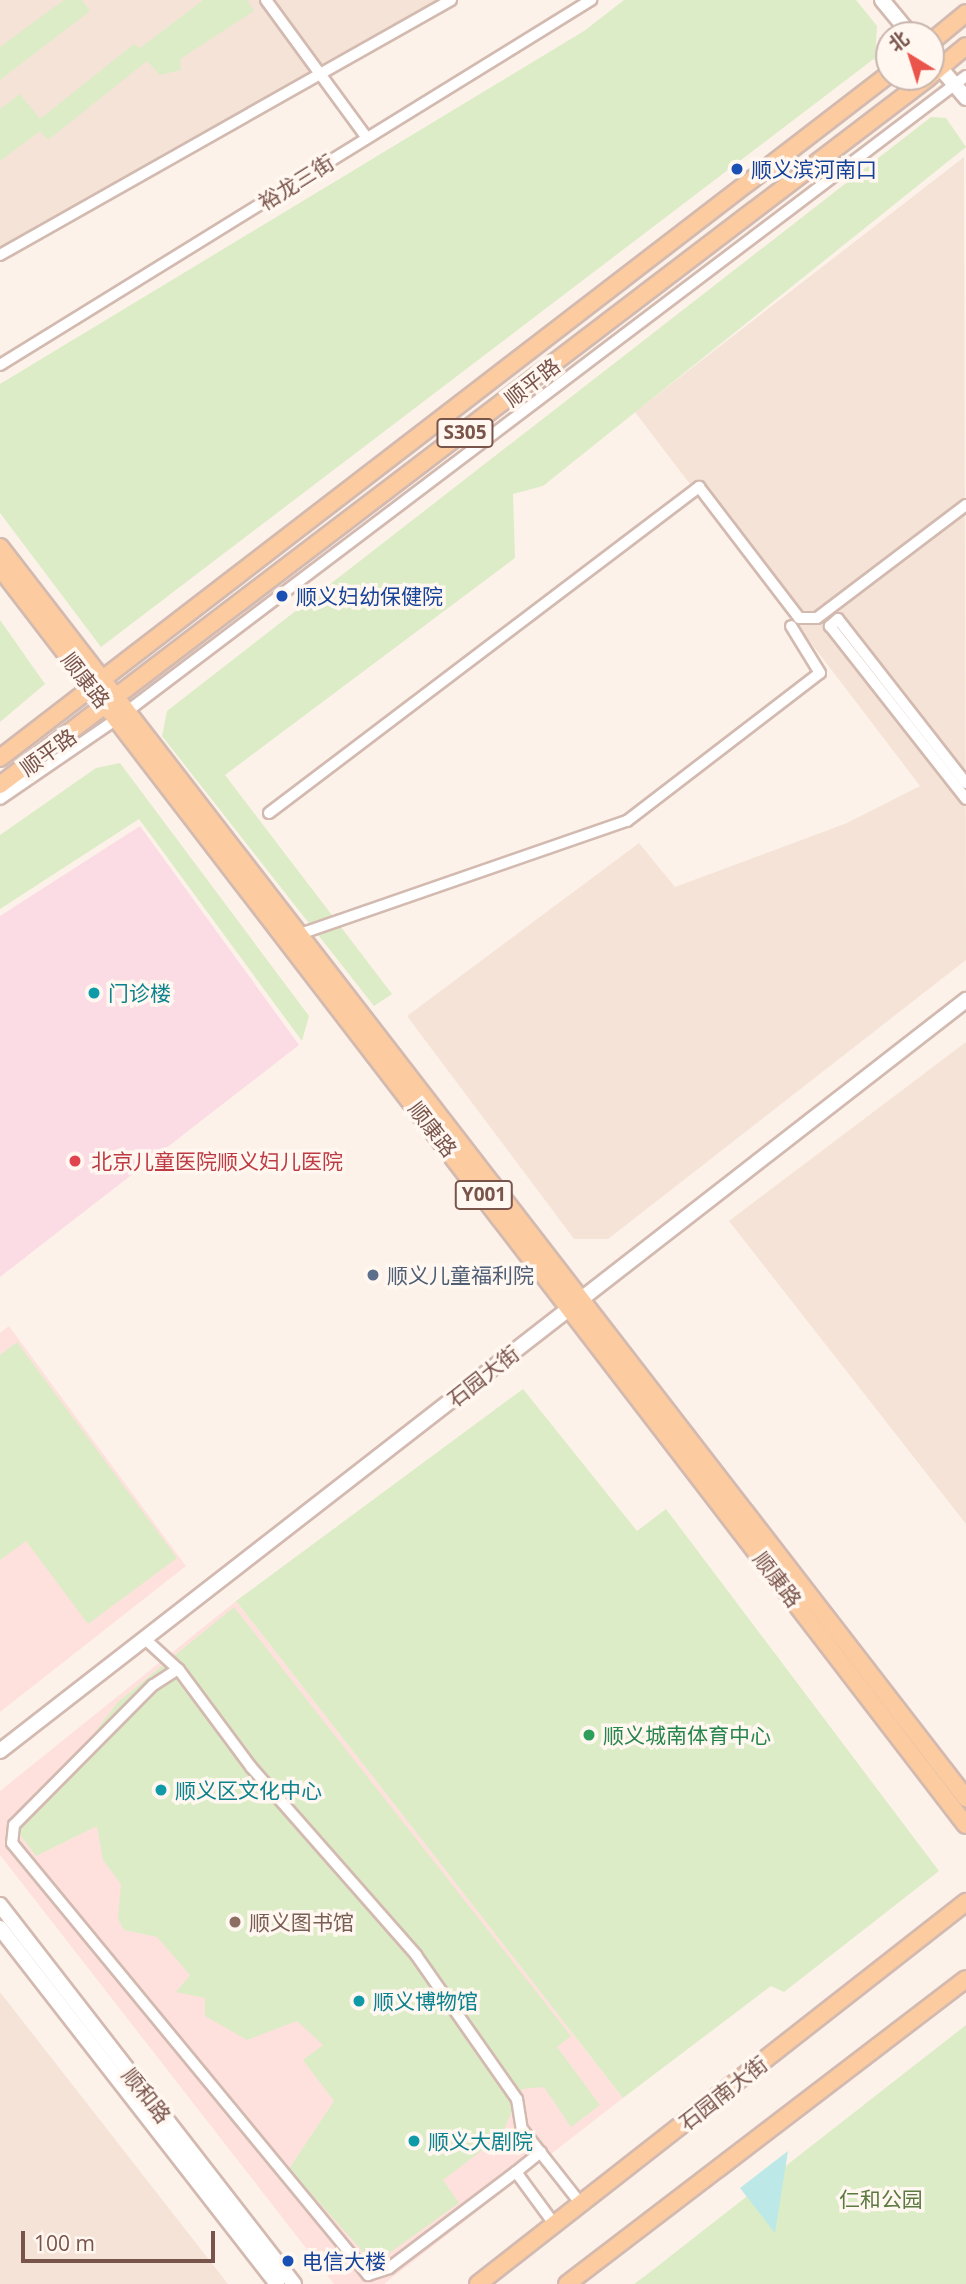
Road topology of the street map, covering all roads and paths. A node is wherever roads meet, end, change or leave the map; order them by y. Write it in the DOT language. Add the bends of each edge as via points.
graph roads {
  1 [pos="266,0"];
  2 [pos="451,0"];
  3 [pos="591,0"];
  4 [pos="883,0"];
  5 [pos="966,13"];
  6 [pos="900,21"];
  7 [pos="945,30"];
  8 [pos="966,47"];
  9 [pos="945,61"];
  10 [pos="321,75"];
  11 [pos="961,81"];
  12 [pos="875,85"];
  13 [pos="905,91"];
  14 [pos="966,98"];
  15 [pos="368,138"];
  16 [pos="0,255"];
  17 [pos="0,365"];
  18 [pos="966,505"];
  19 [pos="0,547"];
  20 [pos="0,568"];
  21 [pos="791,626"];
  22 [pos="99,686"];
  23 [pos="117,709"];
  24 [pos="0,758"];
  25 [pos="966,783"];
  26 [pos="0,785"];
  27 [pos="0,799"];
  28 [pos="966,799"];
  29 [pos="269,813"];
  30 [pos="300,934"];
  31 [pos="966,1000"];
  32 [pos="577,1303"];
  33 [pos="143,1640"];
  34 [pos="178,1669"];
  35 [pos="153,1685"];
  36 [pos="0,1751"];
  37 [pos="966,1798"];
  38 [pos="966,1825"];
  39 [pos="966,1902"];
  40 [pos="0,1905"];
  41 [pos="0,1928"];
  42 [pos="966,1979"];
  43 [pos="541,2152"];
  44 [pos="516,2172"];
  45 [pos="582,2204"];
  46 [pos="555,2225"];
  47 [pos="277,2284"];
  48 [pos="294,2284"];
  49 [pos="478,2284"];
  50 [pos="567,2284"];
  1 -- 10 [label="street"];
  2 -- 10 [label="street"];
  3 -- 15 [label="street, 裕龙三街"];
  4 -- 6 [label="street"];
  5 -- 7 [label="main road"];
  8 -- 9 [label="main road, 顺平路 / S305"];
  10 -- 15 [label="street"];
  10 -- 16 [label="street"];
  11 -- 14 [label="street"];
  11 -- 23 [label="street"];
  12 -- 22 [label="main road, 顺平路 / S305"];
  13 -- 23 [label="main road, 顺平路 / S305"];
  15 -- 17 [label="street, 裕龙三街"];
  18 -- 29 [label="street" via="817,618 799,618 699,487"];
  19 -- 22 [label="main road, 顺康路"];
  20 -- 22 [label="main road, 顺康路 / Y001"];
  21 -- 30 [label="street" via="820,673 627,821"];
  22 -- 23 [label="main road, 顺康路 / Y001"];
  22 -- 24 [label="main road, 顺平路 / S305"];
  23 -- 26 [label="main road, 顺平路 / S305"];
  23 -- 27 [label="street"];
  23 -- 30 [label="main road, 顺康路"];
  23 -- 32 [label="main road, 顺康路 / Y001"];
  25 -- 28 [label="street" via="834,622"];
  30 -- 32 [label="main road, 顺康路"];
  31 -- 32 [label="street, 石园大街"];
  32 -- 33 [label="street, 石园大街"];
  32 -- 37 [label="main road, 顺康路"];
  32 -- 38 [label="main road, 顺康路 / Y001"];
  33 -- 34 [label="street"];
  33 -- 35 [label="street" via="159,1669"];
  33 -- 36 [label="street, 石园大街"];
  34 -- 35 [label="street"];
  34 -- 43 [label="street" via="251,1767 416,1955 517,2099 522,2129"];
  35 -- 44 [label="street" via="14,1825 12,1843 368,2275 389,2268"];
  39 -- 45 [label="main road, 石园南大街"];
  40 -- 48 [label="street, 顺和路"];
  41 -- 47 [label="street, 顺和路"];
  42 -- 50 [label="main road"];
  43 -- 44 [label="street"];
  43 -- 45 [label="street"];
  44 -- 46 [label="street"];
  45 -- 46 [label="main road, 石园南大街"];
  46 -- 49 [label="main road, 石园南大街"];
}
